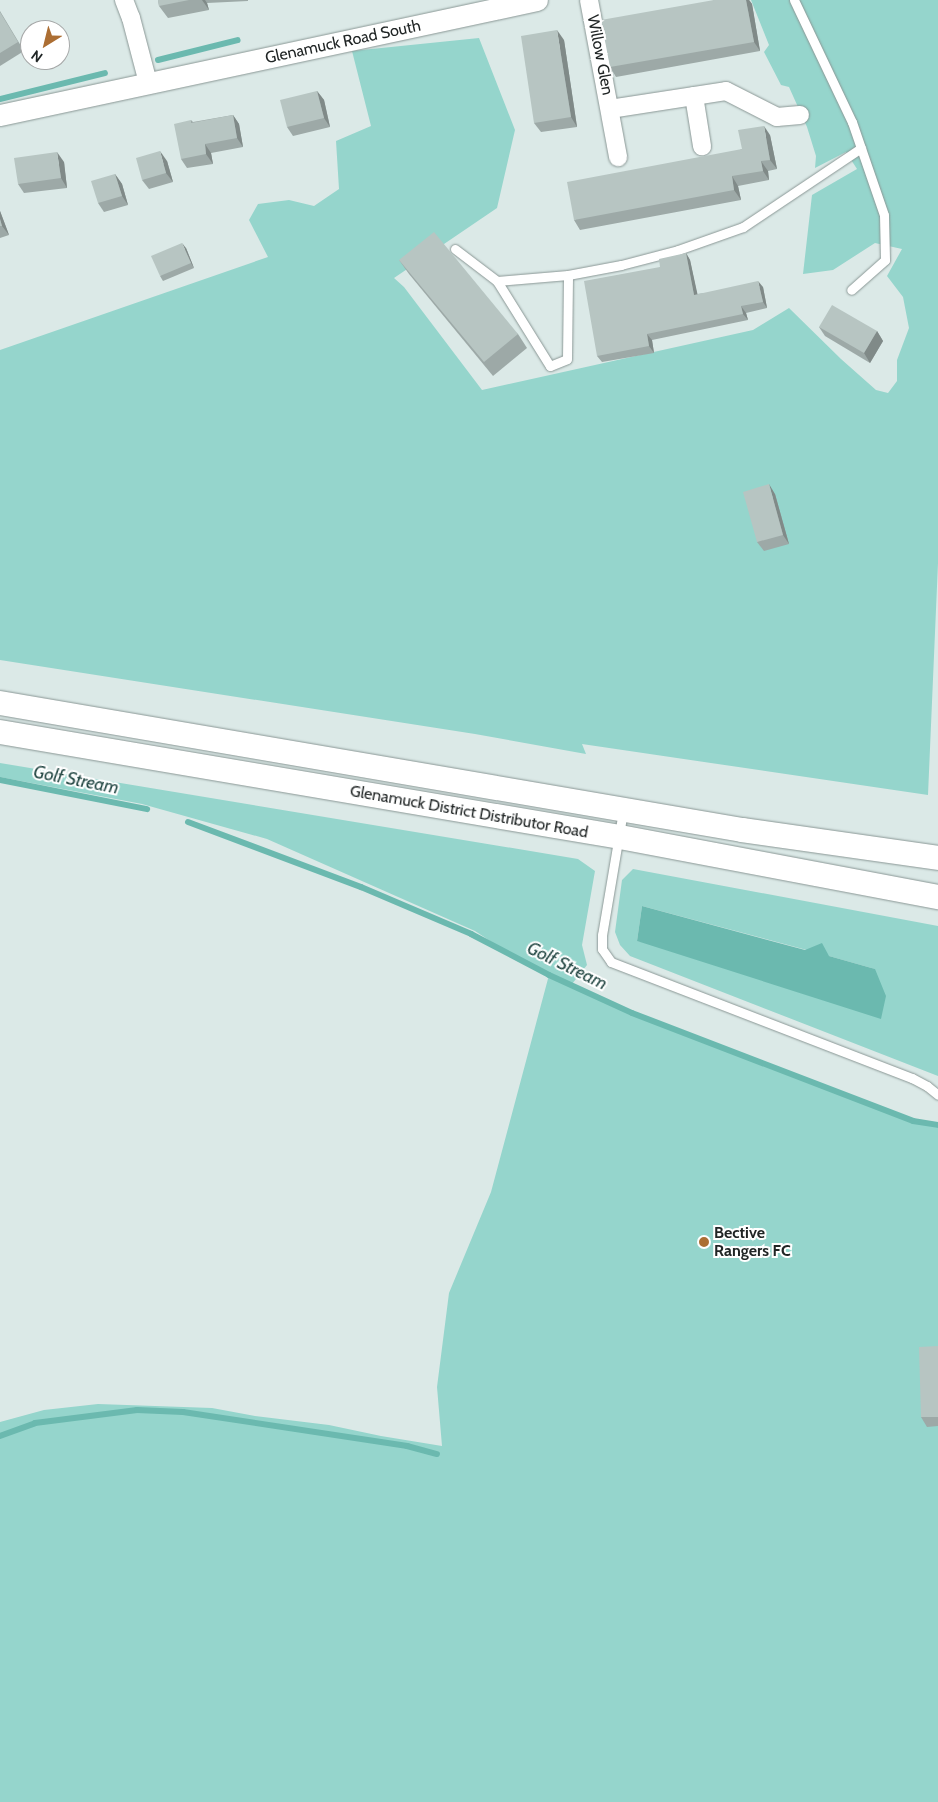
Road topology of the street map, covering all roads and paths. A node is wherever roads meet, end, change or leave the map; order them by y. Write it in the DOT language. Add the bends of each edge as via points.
graph roads {
  1 [pos="124,0"];
  2 [pos="537,0"];
  3 [pos="589,0"];
  4 [pos="794,0"];
  5 [pos="503,4"];
  6 [pos="148,83"];
  7 [pos="694,96"];
  8 [pos="610,109"];
  9 [pos="0,114"];
  10 [pos="800,114"];
  11 [pos="702,146"];
  12 [pos="861,148"];
  13 [pos="618,157"];
  14 [pos="455,249"];
  15 [pos="568,275"];
  16 [pos="498,281"];
  17 [pos="851,290"];
  18 [pos="0,703"];
  19 [pos="0,732"];
  20 [pos="623,810"];
  21 [pos="620,837"];
  22 [pos="938,858"];
  23 [pos="938,896"];
  24 [pos="938,1095"];
  1 -- 6 [label="street"];
  2 -- 5 [label="street, Glenamuck Road South"];
  3 -- 8 [label="street, Willow Glen"];
  4 -- 12 [label="lane" via="852,122"];
  5 -- 6 [label="street, Glenamuck Road South"];
  6 -- 9 [label="street, Glenamuck Road South"];
  7 -- 8 [label="street, Willow Glen"];
  7 -- 10 [label="street, Willow Glen" via="726,91 777,117"];
  7 -- 11 [label="street"];
  8 -- 13 [label="street, Willow Glen"];
  12 -- 15 [label="lane" via="743,227 678,250"];
  12 -- 17 [label="lane" via="884,216 885,260"];
  14 -- 16 [label="lane"];
  15 -- 16 [label="lane"];
  15 -- 16 [label="lane" via="566,359 550,366"];
  18 -- 20 [label="main road, Glenamuck District Distributor Road"];
  19 -- 21 [label="main road, Glenamuck District Distributor Road"];
  20 -- 21 [label="lane"];
  20 -- 22 [label="main road, Glenamuck District Distributor Road"];
  21 -- 23 [label="main road, Glenamuck District Distributor Road"];
  21 -- 24 [label="lane" via="602,935 602,949 611,962 912,1078"];
}
